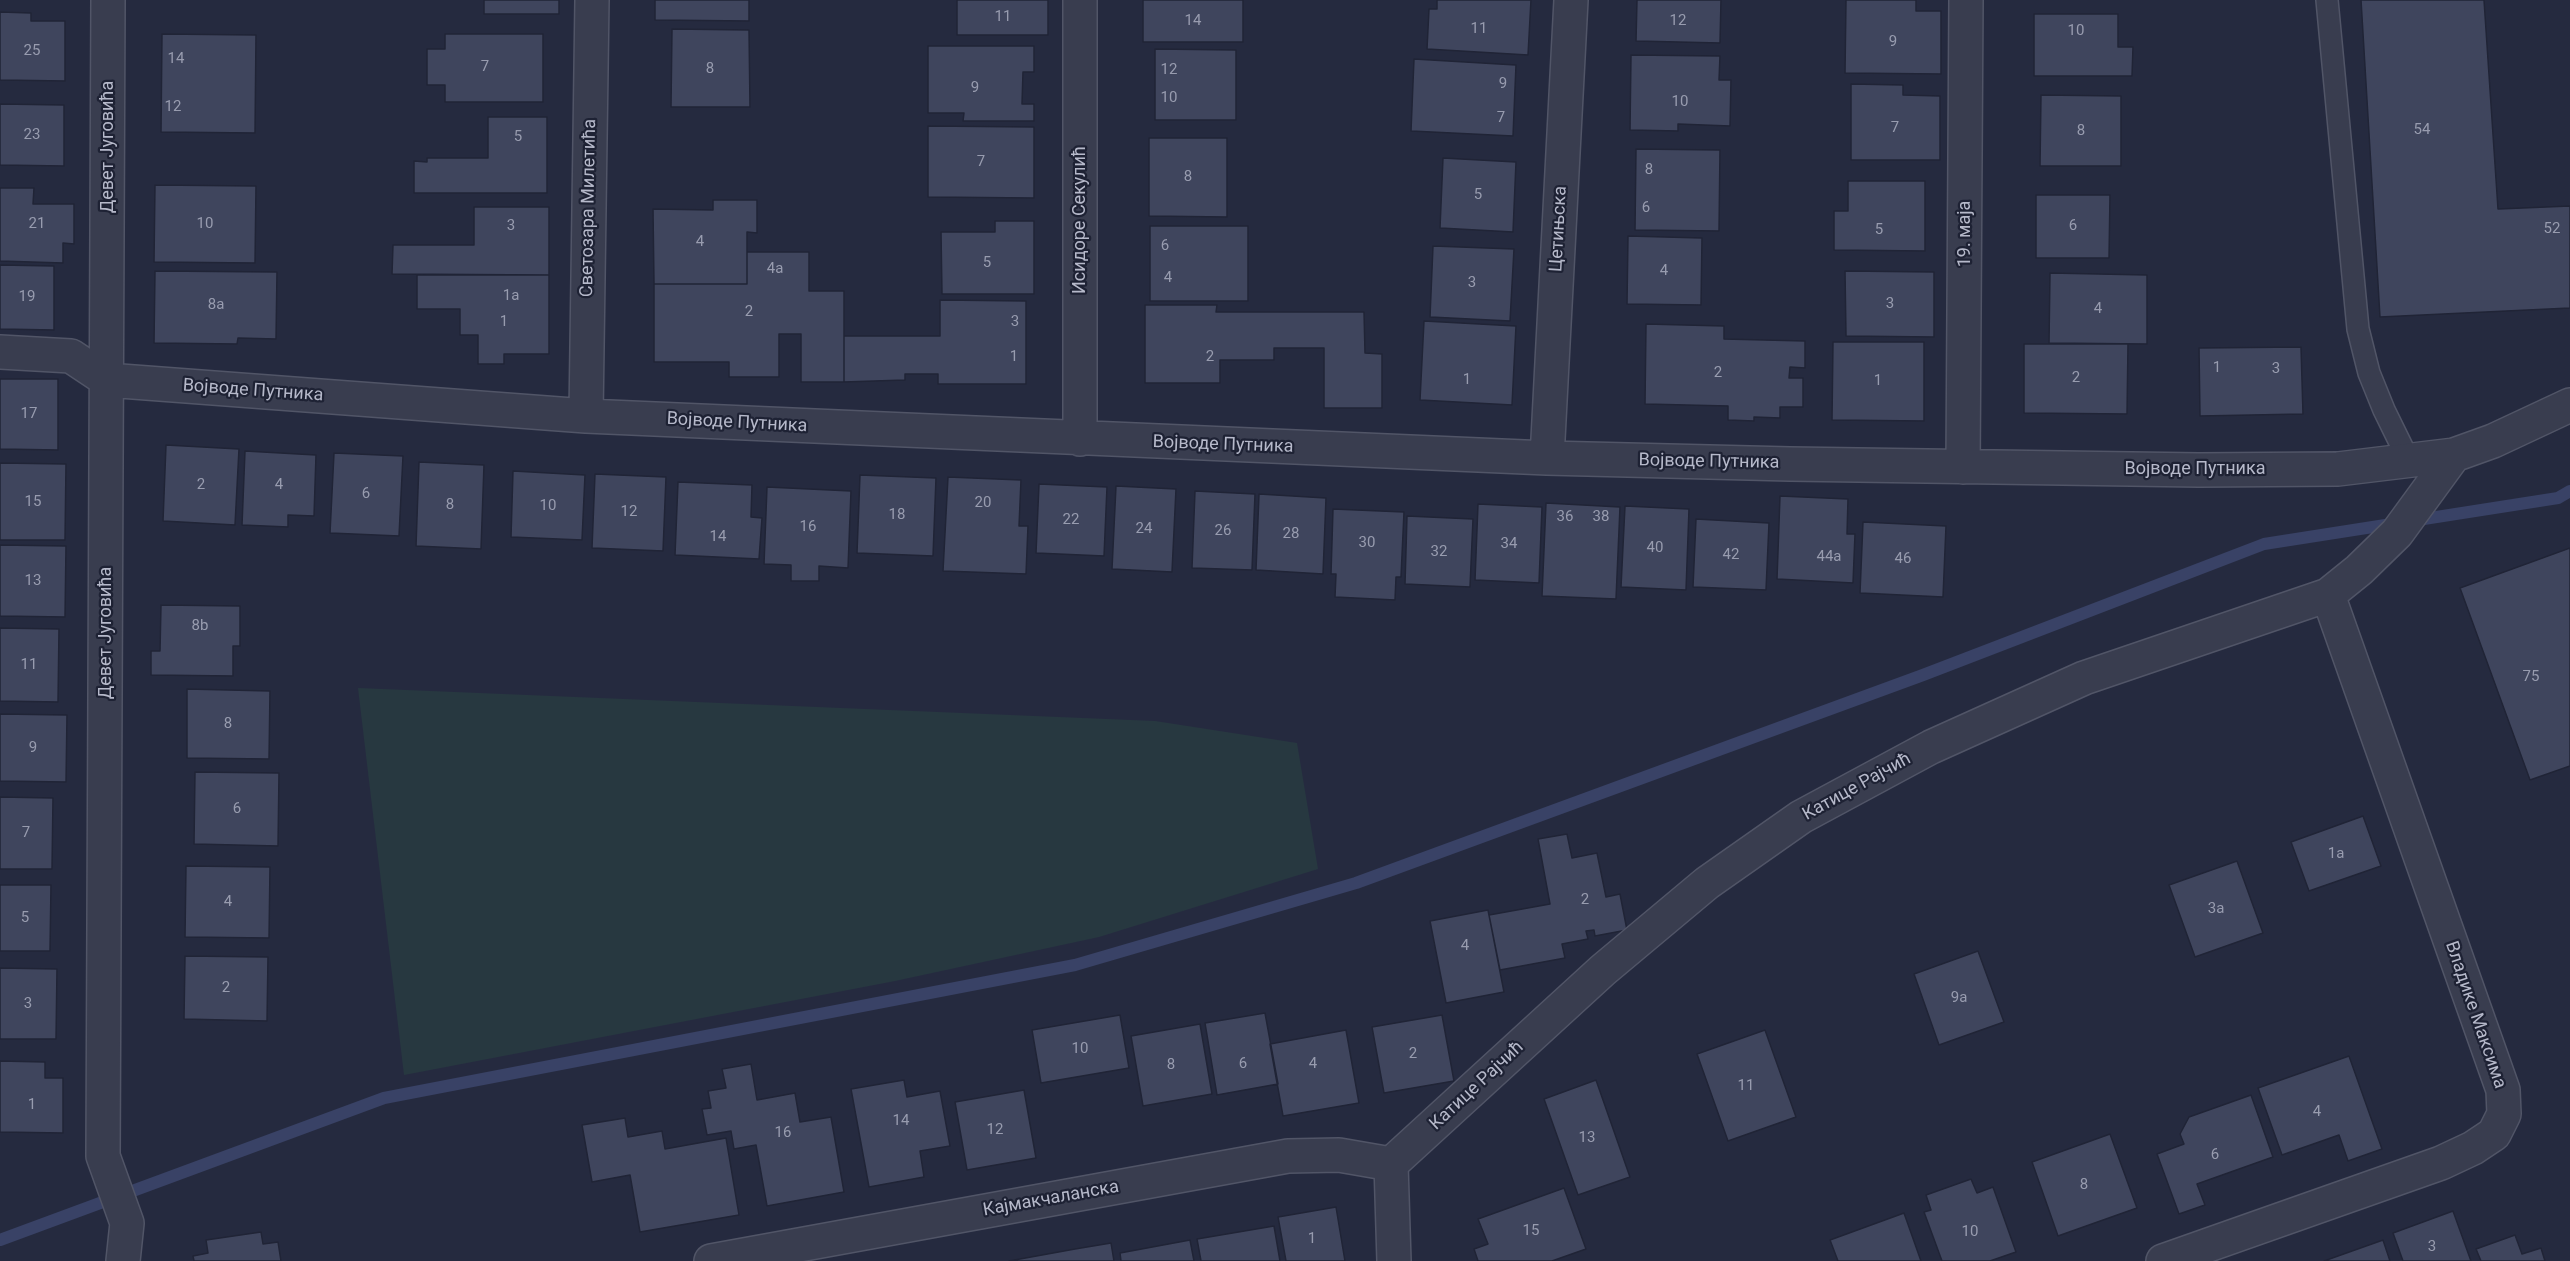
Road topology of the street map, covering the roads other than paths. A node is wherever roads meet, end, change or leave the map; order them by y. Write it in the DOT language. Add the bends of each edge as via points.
graph roads {
  1 [pos="108,0"];
  2 [pos="592,0"];
  3 [pos="1080,0"];
  4 [pos="1571,0"];
  5 [pos="1966,0"];
  6 [pos="2327,0"];
  7 [pos="0,352"];
  8 [pos="107,380"];
  9 [pos="2570,405"];
  10 [pos="586,416"];
  11 [pos="1080,439"];
  12 [pos="2454,455"];
  13 [pos="1547,458"];
  14 [pos="2409,460"];
  15 [pos="1963,468"];
  16 [pos="2328,595"];
  17 [pos="1391,1164"];
  18 [pos="123,1261"];
  19 [pos="711,1261"];
  20 [pos="1394,1261"];
  21 [pos="2163,1261"];
  1 -- 8 [label="street, Девет Југовића"];
  2 -- 10 [label="street, Светозара Милетића"];
  3 -- 11 [label="street, Исидоре Секулић"];
  4 -- 13 [label="street, Цетињска"];
  5 -- 15 [label="street, 19. маја"];
  6 -- 14 [label="lane" via="2358,329 2369,374"];
  7 -- 8 [label="street, Војводе Путника" via="71,356"];
  8 -- 10 [label="street, Војводе Путника"];
  8 -- 18 [label="street, Девет Југовића" via="103,1156 127,1223"];
  9 -- 12 [label="street, Војводе Путника"];
  10 -- 11 [label="street, Војводе Путника"];
  11 -- 13 [label="street, Војводе Путника"];
  12 -- 14 [label="street, Војводе Путника"];
  12 -- 16 [label="street, Катице Рајчић" via="2397,532"];
  13 -- 15 [label="street, Војводе Путника"];
  14 -- 15 [label="street, Војводе Путника" via="2338,468"];
  16 -- 17 [label="street, Катице Рајчић" via="2084,678 1931,747 1800,817 1707,883 1603,970"];
  16 -- 21 [label="street, Владике Максима" via="2503,1090 2504,1114 2494,1134 2441,1163"];
  17 -- 19 [label="street, Кајмакчаланска" via="1339,1155 1288,1156"];
  17 -- 20 [label="street"];
}
